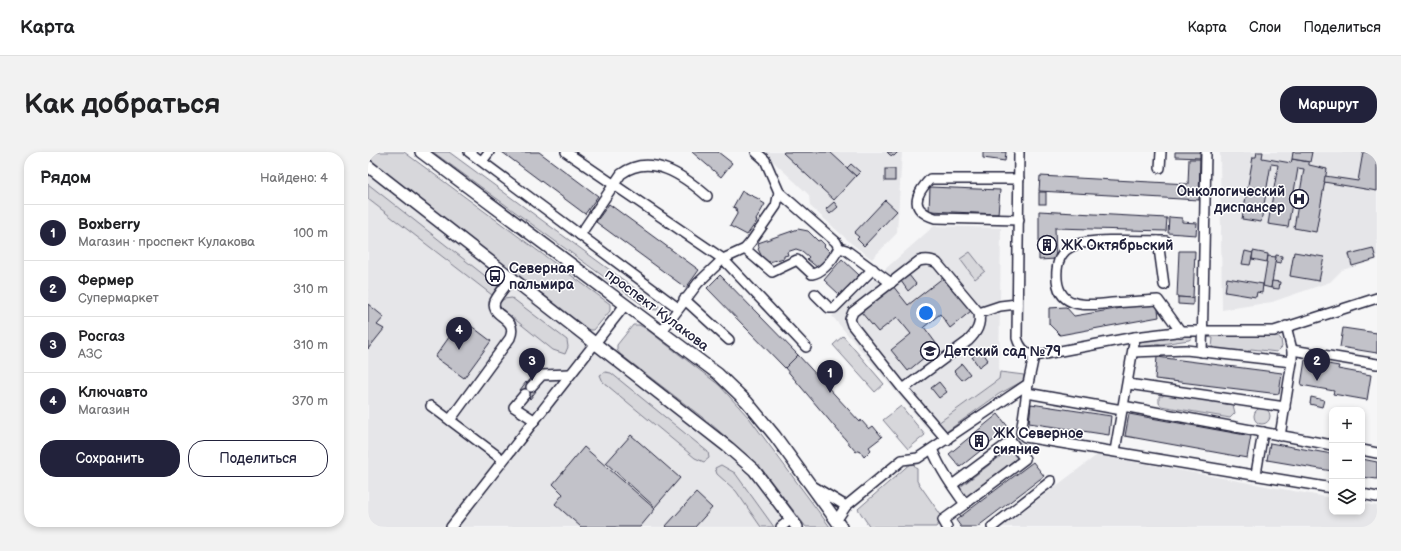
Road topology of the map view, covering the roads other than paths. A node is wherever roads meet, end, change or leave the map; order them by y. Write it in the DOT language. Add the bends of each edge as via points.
graph roads {
  1 [pos="421,152"];
  2 [pos="469,152"];
  3 [pos="489,152"];
  4 [pos="566,152"];
  5 [pos="756,152"];
  6 [pos="1019,152"];
  7 [pos="1161,152"];
  8 [pos="1206,152"];
  9 [pos="482,161"];
  10 [pos="368,166"];
  11 [pos="1160,168"];
  12 [pos="1019,179"];
  13 [pos="613,186"];
  14 [pos="780,192"];
  15 [pos="707,196"];
  16 [pos="1019,220"];
  17 [pos="580,235"];
  18 [pos="839,248"];
  19 [pos="745,249"];
  20 [pos="723,259"];
  21 [pos="873,269"];
  22 [pos="512,277"];
  23 [pos="891,283"];
  24 [pos="1164,285"];
  25 [pos="815,294"];
  26 [pos="1377,298"];
  27 [pos="684,299"];
  28 [pos="625,304"];
  29 [pos="1017,304"];
  30 [pos="678,308"];
  31 [pos="979,313"];
  32 [pos="1286,326"];
  33 [pos="1203,330"];
  34 [pos="662,331"];
  35 [pos="1181,332"];
  36 [pos="1135,337"];
  37 [pos="729,340"];
  38 [pos="596,344"];
  39 [pos="806,346"];
  40 [pos="1292,350"];
  41 [pos="1133,352"];
  42 [pos="1202,352"];
  43 [pos="1034,356"];
  44 [pos="1292,362"];
  45 [pos="1377,364"];
  46 [pos="570,374"];
  47 [pos="1128,384"];
  48 [pos="1027,388"];
  49 [pos="903,389"];
  50 [pos="431,406"];
  51 [pos="1285,407"];
  52 [pos="1122,408"];
  53 [pos="450,420"];
  54 [pos="534,420"];
  55 [pos="1263,432"];
  56 [pos="1280,436"];
  57 [pos="947,440"];
  58 [pos="1329,444"];
  59 [pos="932,449"];
  60 [pos="1365,450"];
  61 [pos="1115,451"];
  62 [pos="1377,452"];
  63 [pos="503,460"];
  64 [pos="1256,474"];
  65 [pos="1051,481"];
  66 [pos="809,484"];
  67 [pos="952,485"];
  68 [pos="1329,487"];
  69 [pos="1365,494"];
  70 [pos="1377,496"];
  71 [pos="965,504"];
  72 [pos="846,506"];
  73 [pos="794,523"];
  74 [pos="839,524"];
  75 [pos="451,527"];
  76 [pos="781,527"];
  77 [pos="947,527"];
  78 [pos="992,527"];
  1 -- 28 [label="main road, проспект Кулакова"];
  2 -- 9 [label="street"];
  3 -- 9 [label="street"];
  4 -- 13 [label="street"];
  5 -- 14 [label="street" via="765,160"];
  6 -- 12 [label="street"];
  7 -- 11 [label="street"];
  8 -- 33 [label="street"];
  9 -- 17 [label="street"];
  10 -- 22 [label="main road"];
  12 -- 16 [label="street"];
  12 -- 16 [label="street" via="930,180 920,190 917,202 920,211 935,218"];
  13 -- 15 [label="street" via="628,169 640,164 663,165 689,180"];
  13 -- 17 [label="street"];
  13 -- 20 [label="street"];
  14 -- 18 [label="street" via="836,242"];
  14 -- 19 [label="street" via="776,206"];
  16 -- 29 [label="street"];
  17 -- 30 [label="street"];
  18 -- 19 [label="street" via="834,258 818,273 812,274 797,260 772,272"];
  18 -- 21 [label="street"];
  19 -- 20 [label="street"];
  20 -- 27 [label="street"];
  20 -- 39 [label="street"];
  21 -- 23 [label="street"];
  21 -- 25 [label="street" via="834,308 829,308"];
  22 -- 38 [label="main road"];
  22 -- 53 [label="street" via="495,301 494,308 511,324 513,331 510,338"];
  23 -- 31 [label="street" via="919,261 932,260"];
  23 -- 49 [label="street" via="853,312 850,319"];
  24 -- 35 [label="street" via="1162,241 1076,244 1059,256 1056,280 1059,290 1066,298 1084,306 1158,300"];
  26 -- 32 [label="street"];
  27 -- 30 [label="street"];
  27 -- 37 [label="street"];
  28 -- 34 [label="main road, проспект Кулакова"];
  28 -- 38 [label="street"];
  29 -- 31 [label="street"];
  29 -- 43 [label="street" via="1019,346"];
  30 -- 34 [label="street"];
  31 -- 49 [label="street" via="980,322 975,334"];
  32 -- 33 [label="street" via="1263,332"];
  32 -- 40 [label="street"];
  33 -- 35 [label="street"];
  33 -- 42 [label="street"];
  34 -- 66 [label="main road, проспект Кулакова" via="718,374 747,402"];
  35 -- 36 [label="street"];
  36 -- 41 [label="street"];
  36 -- 43 [label="street"];
  38 -- 46 [label="street"];
  38 -- 73 [label="main road" via="754,470"];
  40 -- 44 [label="street"];
  40 -- 45 [label="street"];
  41 -- 42 [label="street"];
  41 -- 47 [label="street"];
  42 -- 44 [label="street"];
  43 -- 48 [label="street"];
  44 -- 51 [label="street"];
  46 -- 54 [label="street"];
  46 -- 54 [label="street" via="542,375 514,407"];
  47 -- 51 [label="street"];
  47 -- 52 [label="street"];
  48 -- 52 [label="street"];
  48 -- 57 [label="street"];
  48 -- 61 [label="street" via="1021,433 1025,437"];
  49 -- 57 [label="street"];
  50 -- 53 [label="street"];
  51 -- 56 [label="street"];
  52 -- 55 [label="street"];
  52 -- 61 [label="street"];
  53 -- 63 [label="street"];
  54 -- 63 [label="street"];
  55 -- 56 [label="street"];
  55 -- 64 [label="street"];
  56 -- 58 [label="street"];
  57 -- 59 [label="street"];
  59 -- 67 [label="street"];
  59 -- 72 [label="street" via="918,458 902,460"];
  60 -- 62 [label="street"];
  61 -- 64 [label="street"];
  63 -- 75 [label="street"];
  64 -- 68 [label="street"];
  65 -- 78 [label="street"];
  66 -- 72 [label="street"];
  66 -- 74 [label="main road, проспект Кулакова"];
  67 -- 71 [label="street"];
  67 -- 71 [label="street" via="1010,441 1025,459"];
  69 -- 70 [label="street"];
  71 -- 77 [label="street" via="943,520"];
  72 -- 74 [label="street"];
  73 -- 76 [label="street"];
}
